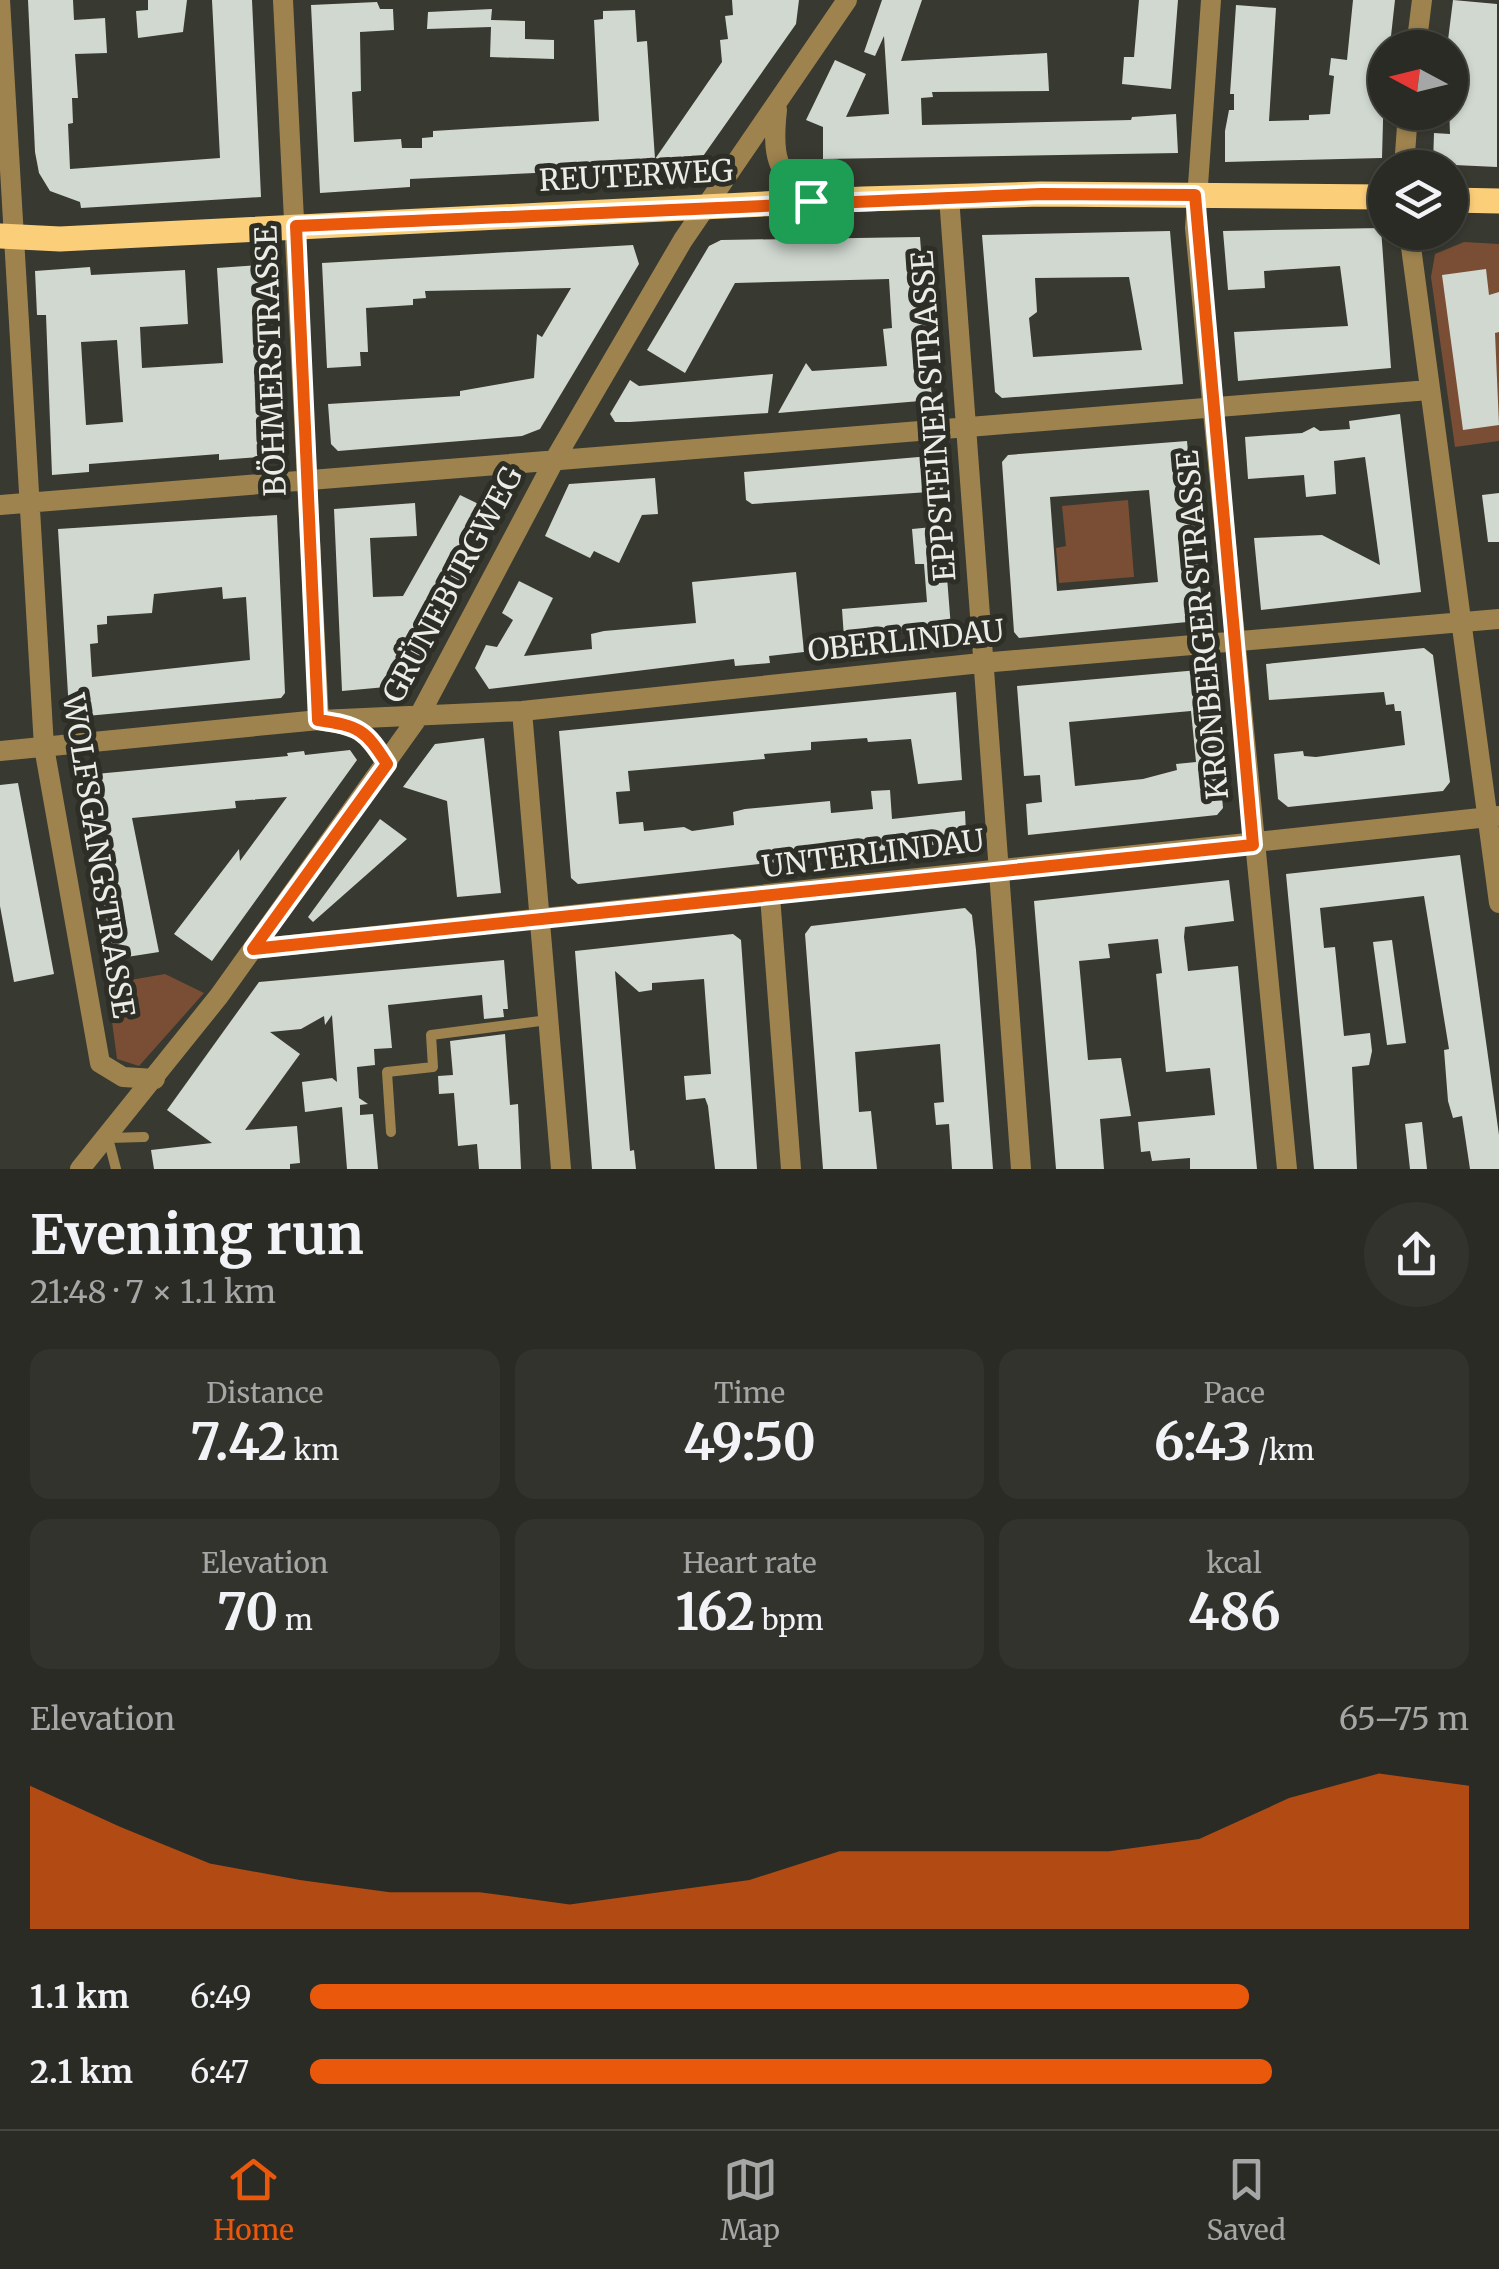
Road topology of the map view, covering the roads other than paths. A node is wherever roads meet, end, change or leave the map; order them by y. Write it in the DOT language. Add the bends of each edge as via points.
graph roads {
  1 [pos="0,0"];
  2 [pos="283,0"];
  3 [pos="848,0"];
  4 [pos="1211,0"];
  5 [pos="1422,0"];
  6 [pos="1418,30"];
  7 [pos="778,103"];
  8 [pos="1195,195"];
  9 [pos="1368,196"];
  10 [pos="949,197"];
  11 [pos="1468,200"];
  12 [pos="811,201"];
  13 [pos="1499,201"];
  14 [pos="708,205"];
  15 [pos="296,226"];
  16 [pos="4,239"];
  17 [pos="1411,250"];
  18 [pos="1429,390"];
  19 [pos="1213,410"];
  20 [pos="964,428"];
  21 [pos="555,458"];
  22 [pos="306,480"];
  23 [pos="26,503"];
  24 [pos="0,505"];
  25 [pos="1499,619"];
  26 [pos="1462,621"];
  27 [pos="1236,639"];
  28 [pos="981,663"];
  29 [pos="522,710"];
  30 [pos="419,716"];
  31 [pos="318,720"];
  32 [pos="44,747"];
  33 [pos="0,751"];
  34 [pos="387,764"];
  35 [pos="1493,817"];
  36 [pos="1253,845"];
  37 [pos="998,869"];
  38 [pos="770,896"];
  39 [pos="1499,903"];
  40 [pos="542,920"];
  41 [pos="253,949"];
  42 [pos="550,1020"];
  43 [pos="156,1079"];
  44 [pos="391,1132"];
  45 [pos="144,1137"];
  46 [pos="108,1138"];
  47 [pos="80,1169"];
  48 [pos="116,1169"];
  49 [pos="561,1169"];
  50 [pos="791,1169"];
  51 [pos="1020,1169"];
  52 [pos="1287,1169"];
  1 -- 16 [label="street, WOLFSGANGSTRASSE"];
  2 -- 15 [label="street, BÖHMERSTRASSE"];
  3 -- 7 [label="street, GRÜNEBURGWEG"];
  4 -- 8 [label="street, KRONBERGER STRASSE"];
  5 -- 6 [label="street"];
  7 -- 12 [label="street" via="775,156 787,181"];
  7 -- 14 [label="street, GRÜNEBURGWEG"];
  8 -- 9 [label="main road, REUTERWEG"];
  8 -- 10 [label="main road, REUTERWEG"];
  8 -- 19 [label="street, KRONBERGER STRASSE"];
  10 -- 12 [label="main road, REUTERWEG"];
  10 -- 20 [label="street, EPPSTEINER STRASSE"];
  11 -- 13 [label="main road"];
  12 -- 14 [label="main road, REUTERWEG"];
  14 -- 15 [label="main road, REUTERWEG"];
  14 -- 21 [label="street, GRÜNEBURGWEG"];
  15 -- 16 [label="main road, REUTERWEG"];
  15 -- 22 [label="street, BÖHMERSTRASSE"];
  16 -- 23 [label="street, WOLFSGANGSTRASSE"];
  17 -- 18 [label="street"];
  18 -- 19 [label="street"];
  18 -- 26 [label="street"];
  19 -- 20 [label="street"];
  19 -- 27 [label="street, KRONBERGER STRASSE"];
  20 -- 21 [label="street"];
  20 -- 28 [label="street, EPPSTEINER STRASSE"];
  21 -- 22 [label="street"];
  21 -- 30 [label="street, GRÜNEBURGWEG"];
  22 -- 23 [label="street"];
  22 -- 31 [label="street, BÖHMERSTRASSE"];
  23 -- 24 [label="street"];
  23 -- 32 [label="street, WOLFSGANGSTRASSE"];
  25 -- 26 [label="street, OBERLINDAU"];
  26 -- 27 [label="street, OBERLINDAU"];
  26 -- 35 [label="street"];
  27 -- 28 [label="street, OBERLINDAU"];
  27 -- 36 [label="street, KRONBERGER STRASSE"];
  28 -- 29 [label="street, OBERLINDAU"];
  28 -- 37 [label="street, EPPSTEINER STRASSE"];
  29 -- 30 [label="street, OBERLINDAU"];
  29 -- 40 [label="street"];
  30 -- 31 [label="street, OBERLINDAU"];
  30 -- 34 [label="street, GRÜNEBURGWEG"];
  31 -- 32 [label="street, OBERLINDAU"];
  31 -- 34 [label="street, OBERLINDAU" via="369,735"];
  32 -- 33 [label="street, OBERLINDAU"];
  32 -- 43 [label="street, WOLFSGANGSTRASSE" via="100,1063 123,1078"];
  34 -- 41 [label="street, GRÜNEBURGWEG"];
  35 -- 36 [label="street, UNTERLINDAU"];
  35 -- 39 [label="street"];
  36 -- 37 [label="street, UNTERLINDAU"];
  36 -- 52 [label="street, KRONBERGER STRASSE"];
  37 -- 38 [label="street, UNTERLINDAU"];
  37 -- 51 [label="street, EPPSTEINER STRASSE"];
  38 -- 40 [label="street, UNTERLINDAU"];
  38 -- 50 [label="street"];
  40 -- 41 [label="street, UNTERLINDAU"];
  40 -- 42 [label="street"];
  41 -- 43 [label="street, GRÜNEBURGWEG"];
  42 -- 44 [label="lane" via="431,1035 434,1067 386,1072"];
  42 -- 49 [label="street"];
  43 -- 46 [label="street, GRÜNEBURGWEG"];
  45 -- 46 [label="lane"];
  46 -- 47 [label="street, GRÜNEBURGWEG"];
  46 -- 48 [label="lane"];
}
